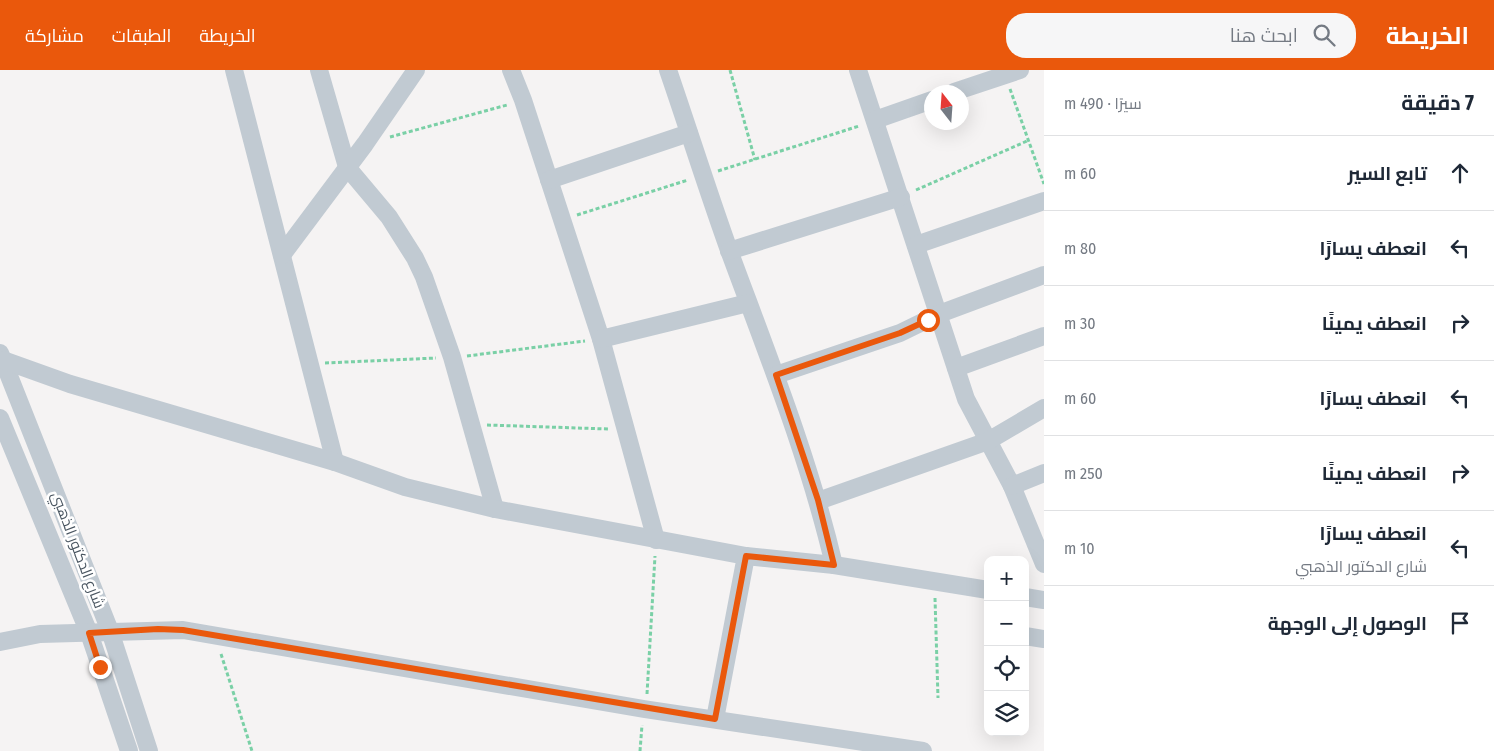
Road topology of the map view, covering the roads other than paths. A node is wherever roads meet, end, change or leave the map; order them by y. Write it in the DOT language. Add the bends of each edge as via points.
graph roads {
  1 [pos="234,70"];
  2 [pos="319,70"];
  3 [pos="416,70"];
  4 [pos="511,70"];
  5 [pos="668,70"];
  6 [pos="858,70"];
  7 [pos="1013,72"];
  8 [pos="969,87"];
  9 [pos="924,103"];
  10 [pos="875,120"];
  11 [pos="689,133"];
  12 [pos="347,167"];
  13 [pos="549,180"];
  14 [pos="901,197"];
  15 [pos="1044,201"];
  16 [pos="916,244"];
  17 [pos="729,251"];
  18 [pos="282,255"];
  19 [pos="1044,275"];
  20 [pos="748,302"];
  21 [pos="939,314"];
  22 [pos="1044,336"];
  23 [pos="601,339"];
  24 [pos="2,356"];
  25 [pos="956,368"];
  26 [pos="776,375"];
  27 [pos="1044,408"];
  28 [pos="0,418"];
  29 [pos="988,441"];
  30 [pos="335,462"];
  31 [pos="1044,473"];
  32 [pos="1012,486"];
  33 [pos="818,500"];
  34 [pos="495,509"];
  35 [pos="656,540"];
  36 [pos="746,556"];
  37 [pos="1044,564"];
  38 [pos="834,565"];
  39 [pos="984,589"];
  40 [pos="1029,598"];
  41 [pos="1044,600"];
  42 [pos="110,631"];
  43 [pos="89,633"];
  44 [pos="1029,637"];
  45 [pos="1044,640"];
  46 [pos="0,642"];
  47 [pos="715,719"];
  48 [pos="129,751"];
  49 [pos="149,751"];
  50 [pos="924,751"];
  1 -- 18 [label="street"];
  2 -- 12 [label="street"];
  3 -- 12 [label="street"];
  4 -- 13 [label="street"];
  5 -- 11 [label="street"];
  6 -- 10 [label="street"];
  7 -- 8 [label="street"];
  9 -- 10 [label="street"];
  10 -- 14 [label="street"];
  11 -- 13 [label="street"];
  11 -- 17 [label="street"];
  12 -- 18 [label="street"];
  12 -- 34 [label="street" via="389,216 415,258 450,349"];
  13 -- 23 [label="street"];
  14 -- 16 [label="street"];
  14 -- 17 [label="street"];
  15 -- 16 [label="street"];
  16 -- 21 [label="street"];
  17 -- 20 [label="street"];
  18 -- 30 [label="street"];
  19 -- 21 [label="street"];
  20 -- 23 [label="street"];
  20 -- 26 [label="street"];
  21 -- 25 [label="street"];
  21 -- 26 [label="street" via="900,333"];
  22 -- 25 [label="street"];
  23 -- 35 [label="street"];
  24 -- 30 [label="street" via="70,384"];
  24 -- 42 [label="street, شارع الدكتور الذهبي"];
  25 -- 29 [label="street" via="966,399"];
  26 -- 33 [label="street"];
  27 -- 29 [label="street"];
  28 -- 43 [label="street, شارع الدكتور الذهبي"];
  29 -- 32 [label="street"];
  29 -- 33 [label="street"];
  30 -- 34 [label="street" via="405,487"];
  31 -- 32 [label="street"];
  32 -- 37 [label="street"];
  33 -- 38 [label="street"];
  34 -- 35 [label="street"];
  35 -- 36 [label="street"];
  36 -- 38 [label="street"];
  36 -- 47 [label="street"];
  38 -- 39 [label="street"];
  40 -- 41 [label="street"];
  42 -- 43 [label="street"];
  42 -- 47 [label="street" via="158,629 215,634"];
  42 -- 49 [label="street, شارع الدكتور الذهبي"];
  43 -- 46 [label="street" via="40,634"];
  43 -- 48 [label="street, شارع الدكتور الذهبي"];
  44 -- 45 [label="street"];
  47 -- 50 [label="street"];
}
